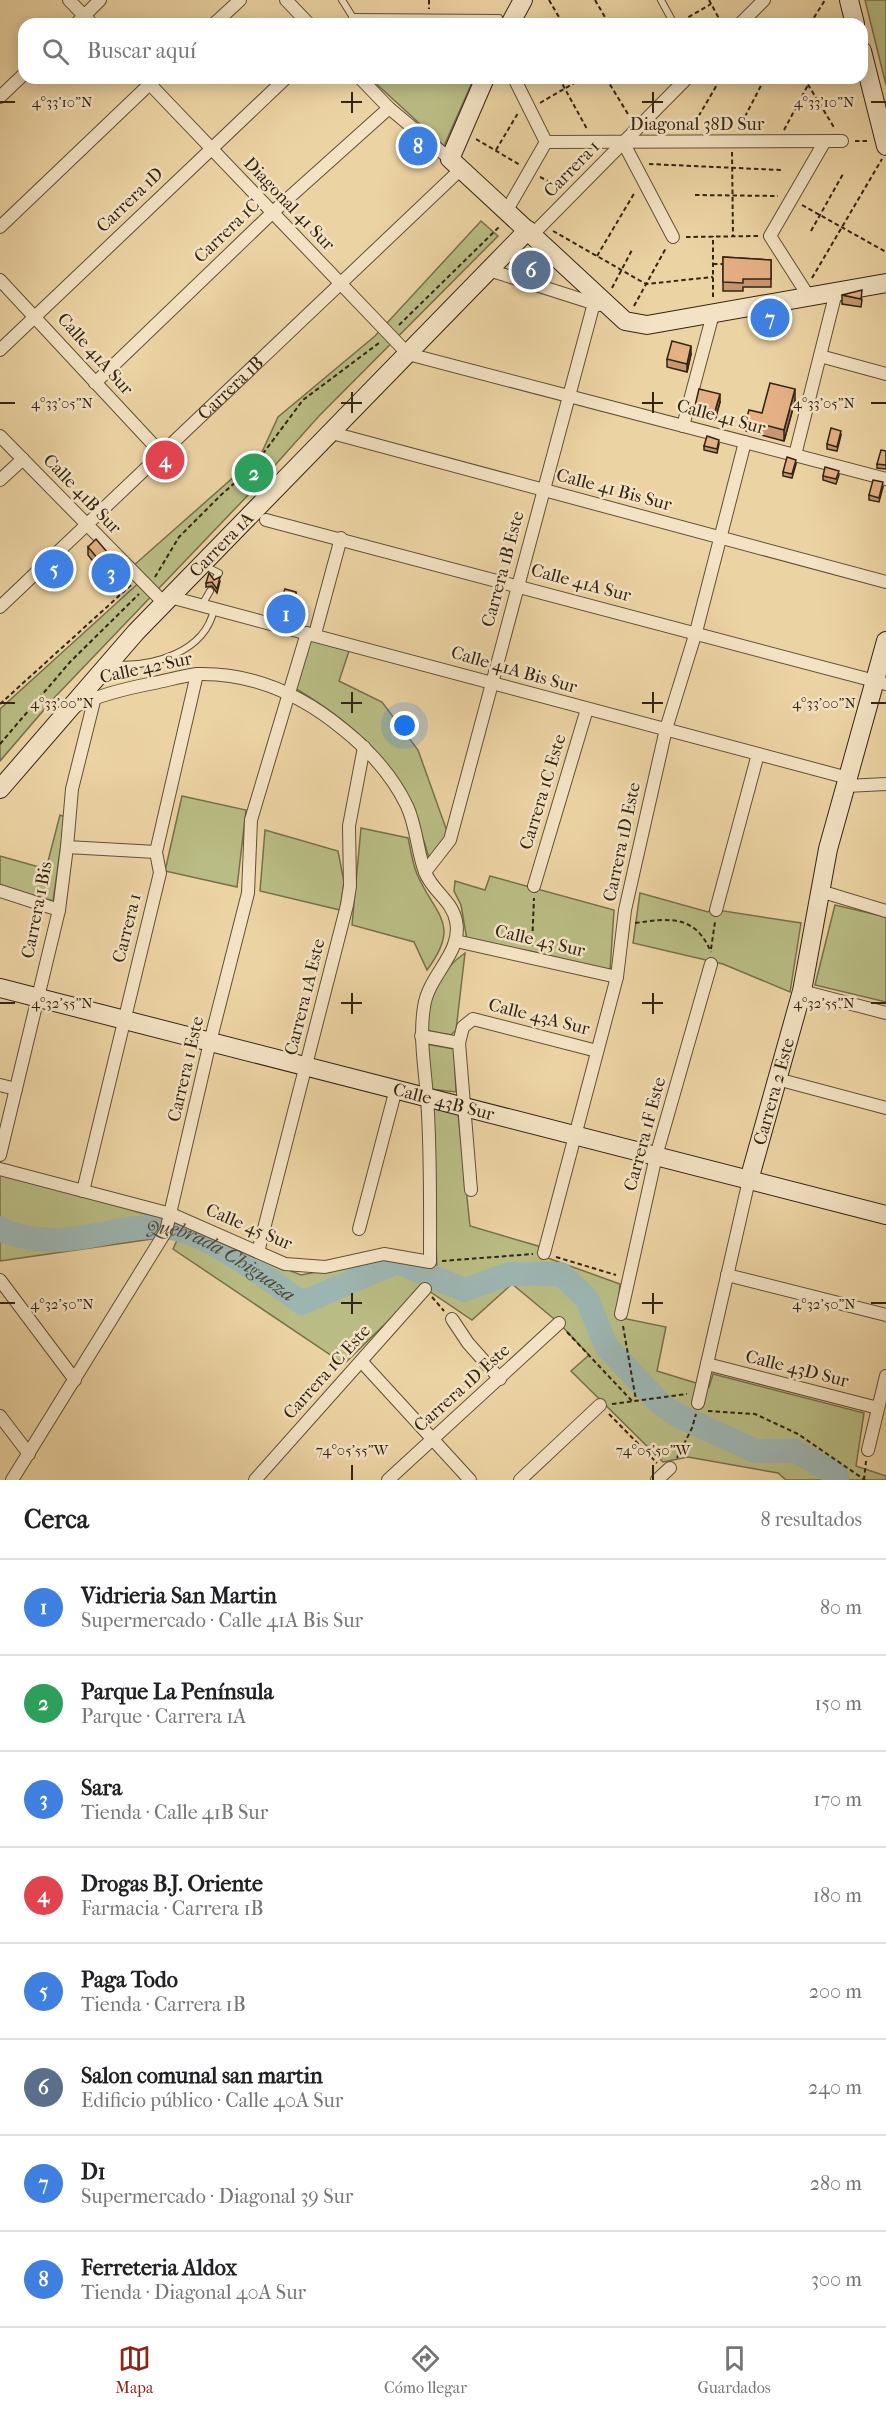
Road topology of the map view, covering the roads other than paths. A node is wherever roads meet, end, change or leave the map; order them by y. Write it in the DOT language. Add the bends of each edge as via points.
graph roads {
  1 [pos="69,0"];
  2 [pos="100,0"];
  3 [pos="240,0"];
  4 [pos="286,0"];
  5 [pos="342,0"];
  6 [pos="523,0"];
  7 [pos="661,0"];
  8 [pos="764,0"];
  9 [pos="849,0"];
  10 [pos="352,17"];
  11 [pos="82,18"];
  12 [pos="86,18"];
  13 [pos="220,18"];
  14 [pos="303,18"];
  15 [pos="390,18"];
  16 [pos="507,18"];
  17 [pos="672,18"];
  18 [pos="746,18"];
  19 [pos="854,18"];
  20 [pos="868,75"];
  21 [pos="18,80"];
  22 [pos="146,84"];
  23 [pos="154,84"];
  24 [pos="280,84"];
  25 [pos="366,84"];
  26 [pos="483,84"];
  27 [pos="517,84"];
  28 [pos="681,84"];
  29 [pos="0,98"];
  30 [pos="388,108"];
  31 [pos="825,141"];
  32 [pos="842,141"];
  33 [pos="546,142"];
  34 [pos="623,142"];
  35 [pos="886,146"];
  36 [pos="211,148"];
  37 [pos="455,164"];
  38 [pos="273,212"];
  39 [pos="506,215"];
  40 [pos="0,227"];
  41 [pos="534,230"];
  42 [pos="673,237"];
  43 [pos="489,270"];
  44 [pos="0,280"];
  45 [pos="340,282"];
  46 [pos="886,283"];
  47 [pos="836,292"];
  48 [pos="808,293"];
  49 [pos="603,305"];
  50 [pos="712,314"];
  51 [pos="36,316"];
  52 [pos="0,350"];
  53 [pos="408,354"];
  54 [pos="820,356"];
  55 [pos="886,374"];
  56 [pos="95,383"];
  57 [pos="569,395"];
  58 [pos="683,426"];
  59 [pos="332,433"];
  60 [pos="0,436"];
  61 [pos="745,442"];
  62 [pos="162,454"];
  63 [pos="795,455"];
  64 [pos="23,459"];
  65 [pos="886,479"];
  66 [pos="0,480"];
  67 [pos="543,490"];
  68 [pos="266,520"];
  69 [pos="87,525"];
  70 [pos="719,537"];
  71 [pos="341,538"];
  72 [pos="211,569"];
  73 [pos="215,579"];
  74 [pos="886,582"];
  75 [pos="518,585"];
  76 [pos="210,591"];
  77 [pos="167,600"];
  78 [pos="0,607"];
  79 [pos="208,607"];
  80 [pos="696,632"];
  81 [pos="311,634"];
  82 [pos="886,641"];
  83 [pos="108,663"];
  84 [pos="197,674"];
  85 [pos="491,682"];
  86 [pos="881,683"];
  87 [pos="289,692"];
  88 [pos="95,697"];
  89 [pos="587,709"];
  90 [pos="67,710"];
  91 [pos="666,729"];
  92 [pos="364,747"];
  93 [pos="758,754"];
  94 [pos="847,782"];
  95 [pos="886,784"];
  96 [pos="1,785"];
  97 [pos="67,848"];
  98 [pos="156,852"];
  99 [pos="425,872"];
  100 [pos="534,886"];
  101 [pos="0,891"];
  102 [pos="820,891"];
  103 [pos="59,910"];
  104 [pos="716,910"];
  105 [pos="886,911"];
  106 [pos="456,941"];
  107 [pos="711,958"];
  108 [pos="617,977"];
  109 [pos="0,988"];
  110 [pos="802,991"];
  111 [pos="38,998"];
  112 [pos="886,1013"];
  113 [pos="123,1019"];
  114 [pos="421,1036"];
  115 [pos="210,1042"];
  116 [pos="459,1043"];
  117 [pos="597,1051"];
  118 [pos="306,1066"];
  119 [pos="777,1079"];
  120 [pos="0,1085"];
  121 [pos="16,1089"];
  122 [pos="396,1089"];
  123 [pos="427,1097"];
  124 [pos="463,1106"];
  125 [pos="886,1108"];
  126 [pos="574,1135"];
  127 [pos="0,1155"];
  128 [pos="656,1156"];
  129 [pos="0,1169"];
  130 [pos="749,1180"];
  131 [pos="471,1190"];
  132 [pos="83,1191"];
  133 [pos="886,1215"];
  134 [pos="168,1223"];
  135 [pos="359,1229"];
  136 [pos="258,1252"];
  137 [pos="544,1253"];
  138 [pos="727,1275"];
  139 [pos="0,1282"];
  140 [pos="425,1289"];
  141 [pos="621,1314"];
  142 [pos="886,1315"];
  143 [pos="452,1320"];
  144 [pos="559,1323"];
  145 [pos="361,1361"];
  146 [pos="707,1364"];
  147 [pos="886,1376"];
  148 [pos="500,1379"];
  149 [pos="75,1380"];
  150 [pos="698,1402"];
  151 [pos="600,1405"];
  152 [pos="878,1408"];
  153 [pos="0,1416"];
  154 [pos="433,1440"];
  155 [pos="868,1450"];
  156 [pos="28,1454"];
  157 [pos="12,1480"];
  158 [pos="255,1480"];
  159 [pos="388,1480"];
  160 [pos="470,1480"];
  161 [pos="520,1480"];
  1 -- 11 [label="street"];
  2 -- 12 [label="street"];
  3 -- 13 [label="street"];
  4 -- 14 [label="street"];
  5 -- 10 [label="lane"];
  6 -- 16 [label="street"];
  7 -- 17 [label="lane"];
  8 -- 18 [label="street"];
  9 -- 19 [label="street"];
  10 -- 15 [label="lane"];
  20 -- 35 [label="street"];
  21 -- 29 [label="street"];
  22 -- 40 [label="street"];
  23 -- 36 [label="street, Diagonal 41 Sur"];
  24 -- 36 [label="street, Carrera 1D"];
  25 -- 30 [label="street"];
  26 -- 37 [label="street, Carrera 1B"];
  27 -- 33 [label="street"];
  28 -- 34 [label="street, Carrera 1"];
  30 -- 37 [label="street"];
  30 -- 38 [label="street, Carrera 1C"];
  31 -- 32 [label="street, Diagonal 38D Sur"];
  31 -- 34 [label="street, Diagonal 38D Sur"];
  31 -- 48 [label="street" via="770,236"];
  33 -- 34 [label="street, Diagonal 38D Sur"];
  33 -- 39 [label="street"];
  34 -- 41 [label="street, Carrera 1"];
  34 -- 42 [label="street"];
  36 -- 38 [label="street, Diagonal 41 Sur"];
  36 -- 51 [label="street, Carrera 1D"];
  37 -- 39 [label="street"];
  37 -- 45 [label="street, Carrera 1B"];
  38 -- 45 [label="street, Diagonal 41 Sur"];
  38 -- 56 [label="street, Carrera 1C"];
  39 -- 41 [label="street"];
  41 -- 43 [label="street, Carrera 1A"];
  41 -- 49 [label="street"];
  43 -- 49 [label="street"];
  43 -- 53 [label="street, Carrera 1A"];
  44 -- 51 [label="street, Calle 41A Sur"];
  45 -- 53 [label="street, Diagonal 41 Sur"];
  45 -- 62 [label="street, Carrera 1B"];
  46 -- 47 [label="street"];
  47 -- 48 [label="street"];
  47 -- 54 [label="street"];
  48 -- 50 [label="street"];
  49 -- 50 [label="street" via="631,323"];
  49 -- 57 [label="street, Carrera 1B Este"];
  50 -- 58 [label="street"];
  51 -- 52 [label="street, Carrera 1D"];
  51 -- 56 [label="street, Calle 41A Sur"];
  53 -- 57 [label="street, Calle 41 Sur"];
  53 -- 59 [label="street, Carrera 1A"];
  54 -- 55 [label="street"];
  54 -- 63 [label="street"];
  56 -- 62 [label="street, Calle 41A Sur"];
  57 -- 58 [label="street, Calle 41 Sur"];
  57 -- 67 [label="street, Carrera 1B Este"];
  58 -- 61 [label="street, Calle 41 Sur"];
  59 -- 67 [label="street, Calle 41 Bis Sur"];
  59 -- 77 [label="street, Carrera 1A"];
  60 -- 64 [label="street, Calle 41B Sur"];
  61 -- 63 [label="street, Calle 41 Sur"];
  61 -- 70 [label="street, Carrera 1D Este"];
  62 -- 69 [label="street, Carrera 1B"];
  63 -- 65 [label="street, Calle 41 Sur"];
  64 -- 66 [label="street"];
  64 -- 69 [label="street, Calle 41B Sur"];
  67 -- 70 [label="street, Calle 41 Bis Sur"];
  67 -- 75 [label="street, Carrera 1B Este"];
  68 -- 71 [label="street, Calle 41A Sur"];
  69 -- 77 [label="street, Calle 41B Sur" via="143,582"];
  69 -- 78 [label="street, Carrera 1B"];
  70 -- 74 [label="street, Calle 41 Bis Sur"];
  70 -- 80 [label="street, Carrera 1D Este"];
  71 -- 75 [label="street, Calle 41A Sur"];
  71 -- 81 [label="street, Carrera 1 Este"];
  72 -- 73 [label="lane" via="219,573"];
  75 -- 80 [label="street, Calle 41A Sur"];
  75 -- 85 [label="street, Carrera 1B Este"];
  76 -- 79 [label="lane"];
  77 -- 79 [label="street, Calle 41A Bis Sur"];
  77 -- 83 [label="street, Carrera 1A"];
  79 -- 81 [label="street, Calle 41A Bis Sur"];
  79 -- 83 [label="lane" via="212,618 201,637 183,649 157,662"];
  80 -- 86 [label="street, Calle 41A Sur"];
  80 -- 91 [label="street, Carrera 1D Este"];
  81 -- 85 [label="street, Calle 41A Bis Sur"];
  81 -- 87 [label="street, Carrera 1 Este"];
  82 -- 86 [label="street, Carrera 2 Este"];
  83 -- 90 [label="street, Carrera 1A"];
  84 -- 87 [label="street, Calle 42 Sur" via="237,677"];
  84 -- 88 [label="street, Calle 42 Sur"];
  84 -- 98 [label="street, Carrera 1"];
  85 -- 89 [label="street, Calle 41A Bis Sur"];
  85 -- 99 [label="street, Carrera 1B Este" via="450,840"];
  86 -- 94 [label="street, Carrera 2 Este"];
  87 -- 92 [label="street, Calle 42 Sur" via="325,714"];
  87 -- 115 [label="street, Carrera 1 Este" via="251,820 248,893"];
  88 -- 90 [label="street, Calle 42 Sur"];
  88 -- 97 [label="street" via="72,789"];
  89 -- 91 [label="street, Calle 41A Bis Sur"];
  89 -- 100 [label="street, Carrera 1C Este"];
  90 -- 96 [label="street, Carrera 1A"];
  91 -- 93 [label="street, Calle 41A Bis Sur"];
  91 -- 108 [label="street, Carrera 1D Este" via="623,926"];
  92 -- 99 [label="street, Calle 42 Sur" via="407,805"];
  92 -- 118 [label="street, Carrera 1A Este" via="349,826 347,905"];
  93 -- 94 [label="street, Calle 41A Bis Sur"];
  93 -- 104 [label="street"];
  94 -- 95 [label="street, Calle 41A Bis Sur"];
  94 -- 102 [label="street, Carrera 2 Este"];
  97 -- 98 [label="street"];
  97 -- 103 [label="street, Carrera 1 Bis"];
  98 -- 113 [label="street, Carrera 1" via="160,873"];
  99 -- 106 [label="street" via="453,910"];
  101 -- 103 [label="street"];
  102 -- 105 [label="street"];
  102 -- 110 [label="street, Carrera 2 Este"];
  103 -- 111 [label="street, Carrera 1 Bis"];
  106 -- 108 [label="street, Calle 43 Sur"];
  106 -- 114 [label="street" via="427,989"];
  107 -- 128 [label="street, Carrera 1F Este"];
  108 -- 117 [label="street, Carrera 1D Este"];
  109 -- 111 [label="street, Calle 43B Sur"];
  110 -- 112 [label="street"];
  110 -- 119 [label="street, Carrera 2 Este"];
  111 -- 113 [label="street, Calle 43B Sur"];
  111 -- 121 [label="street, Carrera 1 Bis"];
  113 -- 115 [label="street, Calle 43B Sur"];
  113 -- 132 [label="street, Carrera 1"];
  114 -- 116 [label="street"];
  114 -- 123 [label="street"];
  115 -- 118 [label="street, Calle 43B Sur"];
  115 -- 134 [label="street, Carrera 1 Este"];
  116 -- 117 [label="street, Calle 43A Sur" via="463,1027 473,1019"];
  116 -- 124 [label="street"];
  117 -- 126 [label="street, Carrera 1D Este"];
  118 -- 122 [label="street, Calle 43B Sur"];
  118 -- 136 [label="street, Carrera 1A Este"];
  119 -- 125 [label="street"];
  119 -- 130 [label="street, Carrera 2 Este"];
  120 -- 121 [label="street"];
  121 -- 127 [label="street, Carrera 1 Bis"];
  122 -- 123 [label="street, Calle 43B Sur"];
  122 -- 135 [label="street"];
  123 -- 124 [label="street, Calle 43B Sur"];
  123 -- 136 [label="street, Calle 45 Sur" via="430,1262 384,1254 325,1267 285,1264"];
  124 -- 126 [label="street, Calle 43B Sur"];
  124 -- 131 [label="street"];
  126 -- 128 [label="street, Calle 43B Sur"];
  126 -- 137 [label="street, Carrera 1D Este"];
  128 -- 130 [label="street, Calle 43B Sur"];
  128 -- 141 [label="street, Carrera 1F Este"];
  129 -- 132 [label="street, Calle 45 Sur"];
  130 -- 133 [label="street, Calle 43B Sur"];
  130 -- 138 [label="street, Carrera 2 Este"];
  132 -- 134 [label="street, Calle 45 Sur"];
  134 -- 136 [label="street, Calle 45 Sur"];
  134 -- 149 [label="street, Carrera 1 Este"];
  138 -- 142 [label="street"];
  138 -- 146 [label="street, Carrera 2 Este"];
  139 -- 149 [label="street"];
  140 -- 145 [label="street, Carrera 1C Este"];
  143 -- 148 [label="street"];
  144 -- 148 [label="street, Carrera 1D Este"];
  145 -- 154 [label="street"];
  145 -- 158 [label="street, Carrera 1C Este"];
  146 -- 150 [label="street, Carrera 2 Este"];
  146 -- 152 [label="street, Calle 43D Sur"];
  147 -- 152 [label="street"];
  148 -- 154 [label="street, Carrera 1D Este"];
  149 -- 156 [label="street, Carrera 1 Este"];
  151 -- 161 [label="street"];
  152 -- 155 [label="street"];
  153 -- 156 [label="street"];
  154 -- 159 [label="street, Carrera 1D Este"];
  154 -- 160 [label="street"];
  156 -- 157 [label="street, Carrera 1 Este"];
}
